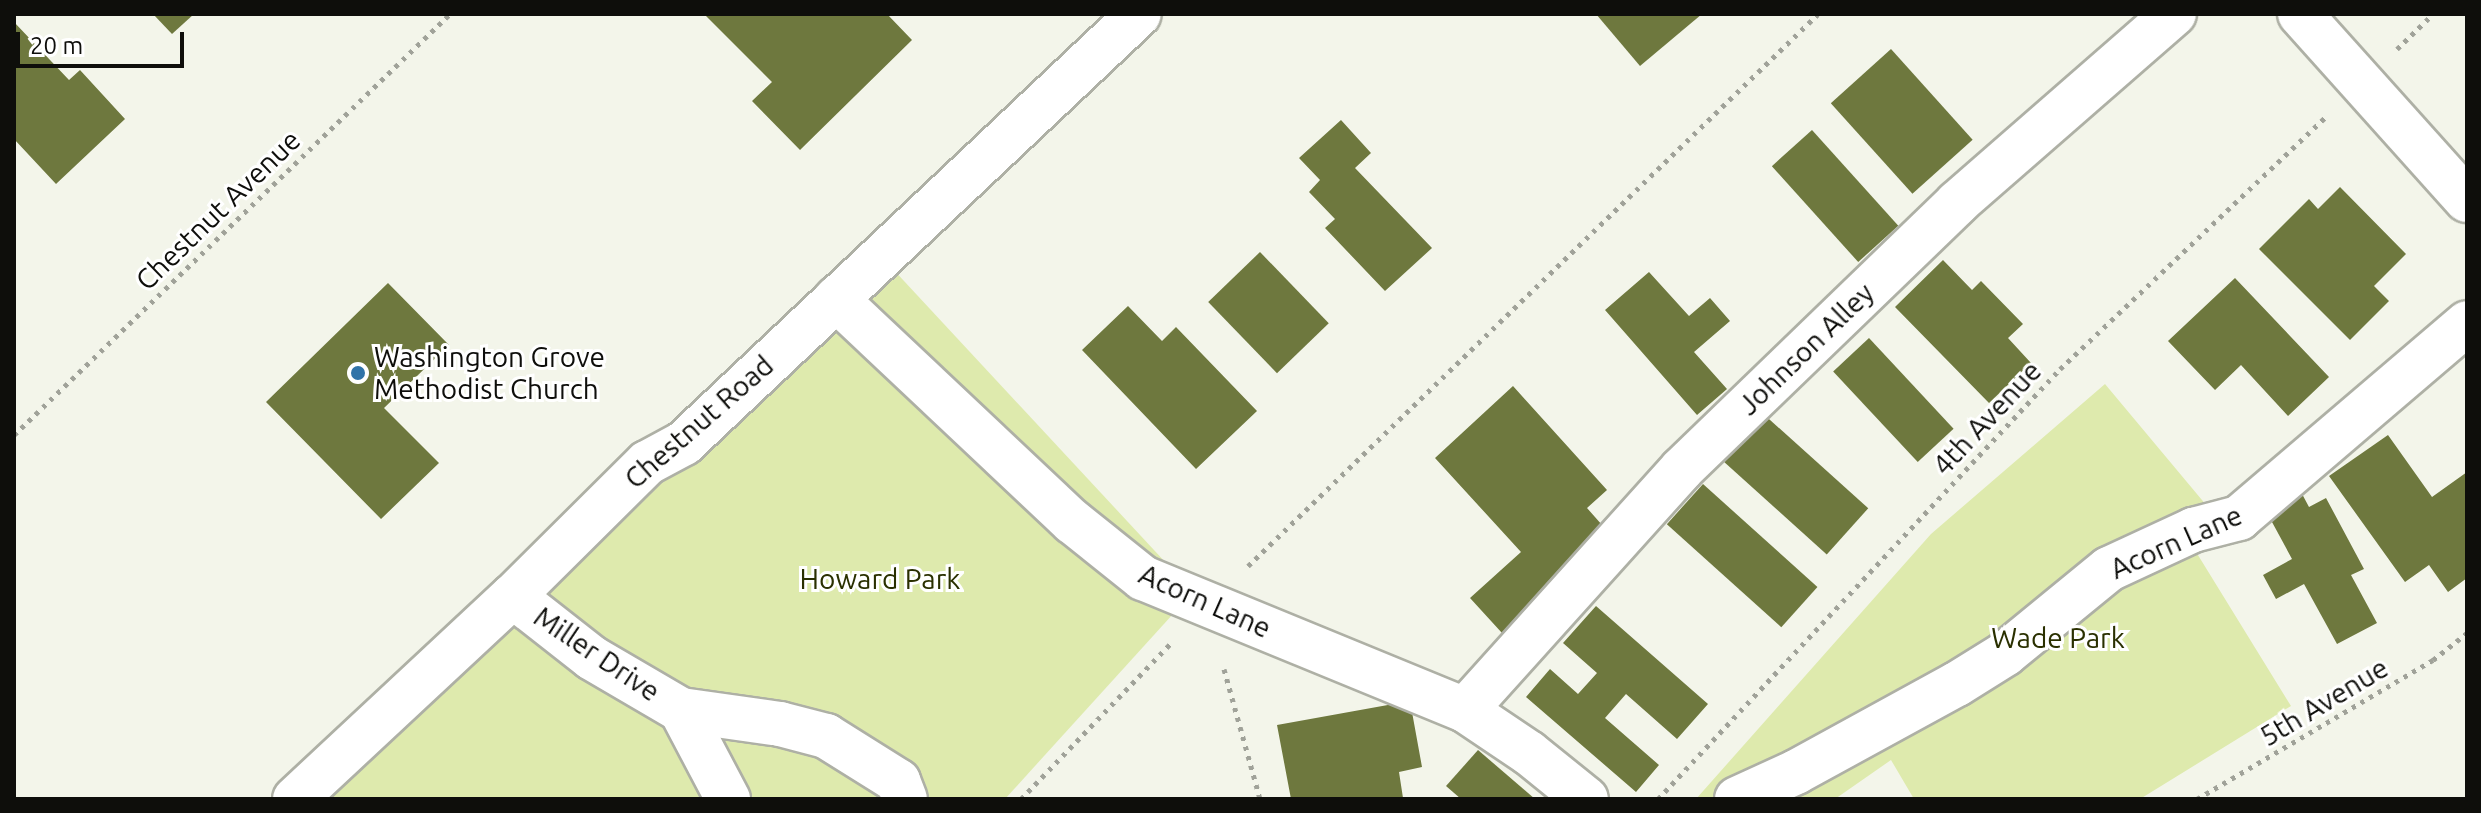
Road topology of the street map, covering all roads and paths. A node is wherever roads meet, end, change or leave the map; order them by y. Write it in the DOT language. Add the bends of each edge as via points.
graph roads {
  1 [pos="450,14"];
  2 [pos="1139,14"];
  3 [pos="1818,14"];
  4 [pos="2174,14"];
  5 [pos="2300,14"];
  6 [pos="2363,82"];
  7 [pos="2467,200"];
  8 [pos="836,299"];
  9 [pos="2467,323"];
  10 [pos="14,435"];
  11 [pos="513,596"];
  12 [pos="1207,606"];
  13 [pos="2467,633"];
  14 [pos="681,710"];
  15 [pos="1465,710"];
  16 [pos="295,799"];
  17 [pos="728,799"];
  18 [pos="905,799"];
  19 [pos="1021,799"];
  20 [pos="1260,799"];
  21 [pos="1586,799"];
  22 [pos="1658,799"];
  23 [pos="1737,799"];
  24 [pos="2197,799"];
  1 -- 10 [label="path, Chestnut Avenue"];
  2 -- 8 [label="street, Chestnut Road"];
  3 -- 12 [label="path"];
  4 -- 15 [label="street, Johnson Alley" via="1957,203 1693,458"];
  5 -- 6 [label="street"];
  6 -- 7 [label="street"];
  6 -- 22 [label="path, 4th Avenue" via="2060,369"];
  8 -- 11 [label="street, Chestnut Road" via="684,443 647,463"];
  8 -- 12 [label="street, Acorn Lane" via="1085,531 1143,578"];
  9 -- 23 [label="street, Acorn Lane" via="2239,518 2193,530 2109,569 2005,654 1957,684"];
  11 -- 14 [label="street, Miller Drive" via="592,658"];
  11 -- 16 [label="street, Chestnut Road"];
  12 -- 15 [label="street, Acorn Lane"];
  12 -- 19 [label="path"];
  12 -- 20 [label="path"];
  13 -- 24 [label="path, 5th Avenue" via="2433,660"];
  14 -- 17 [label="street, Miller Drive"];
  14 -- 18 [label="street, Miller Drive" via="826,736 898,781"];
  15 -- 21 [label="street, Acorn Lane"];
}
